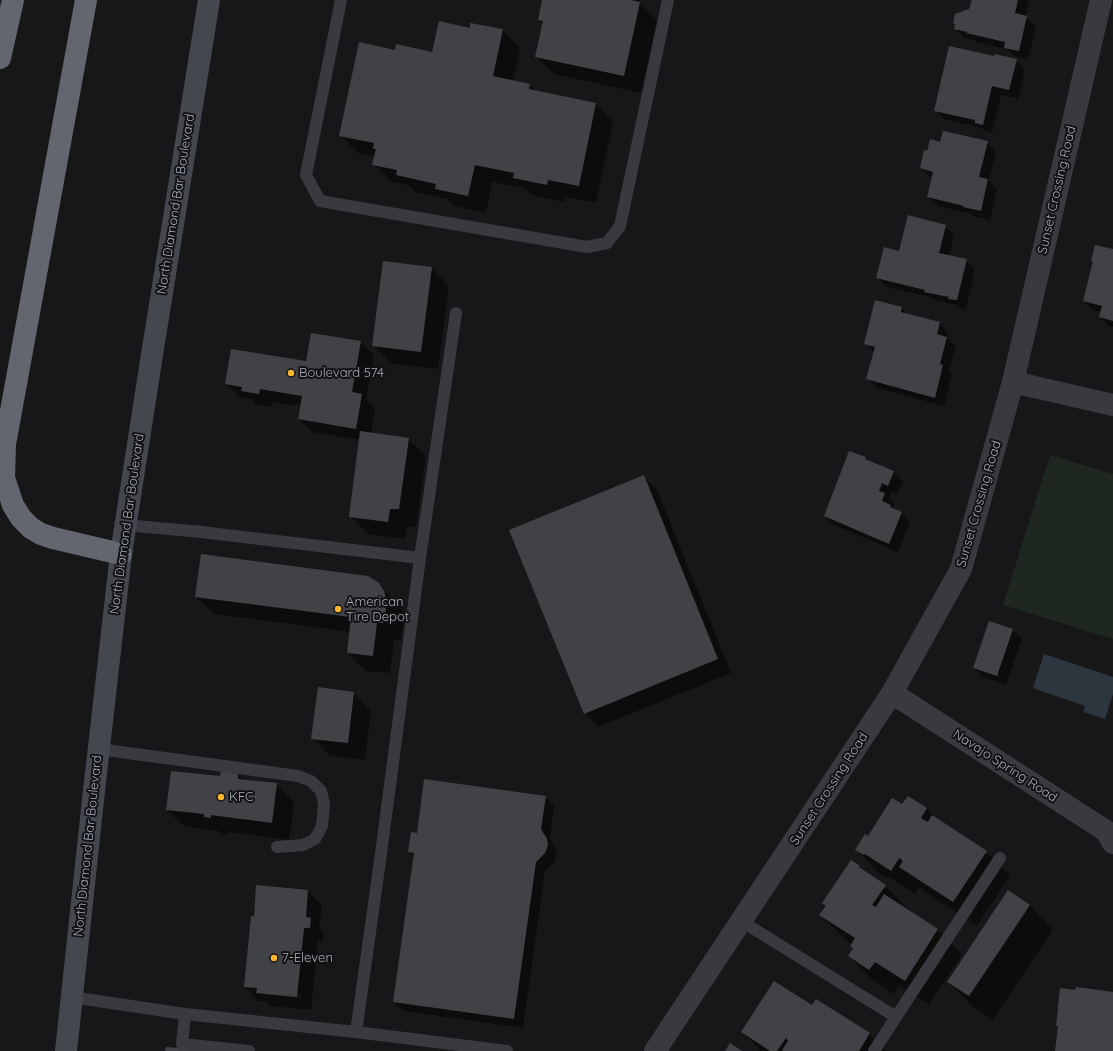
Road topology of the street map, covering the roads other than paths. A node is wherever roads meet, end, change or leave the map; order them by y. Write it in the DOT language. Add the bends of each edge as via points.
graph roads {
  1 [pos="13,0"];
  2 [pos="86,0"];
  3 [pos="209,0"];
  4 [pos="341,0"];
  5 [pos="668,0"];
  6 [pos="1101,0"];
  7 [pos="0,58"];
  8 [pos="456,314"];
  9 [pos="1013,382"];
  10 [pos="1113,405"];
  11 [pos="125,525"];
  12 [pos="121,554"];
  13 [pos="420,558"];
  14 [pos="892,693"];
  15 [pos="98,749"];
  16 [pos="1113,843"];
  17 [pos="277,847"];
  18 [pos="1000,858"];
  19 [pos="741,921"];
  20 [pos="71,997"];
  21 [pos="185,1014"];
  22 [pos="896,1017"];
  23 [pos="356,1032"];
  24 [pos="66,1051"];
  25 [pos="249,1051"];
  26 [pos="507,1051"];
  27 [pos="655,1051"];
  28 [pos="874,1051"];
  1 -- 7 [label="highway"];
  2 -- 12 [label="highway" via="5,444 4,478 13,505 31,528 53,538"];
  3 -- 11 [label="main road, North Diamond Bar Boulevard"];
  4 -- 5 [label="lane" via="306,175 320,201 587,247 607,243 620,226"];
  6 -- 9 [label="street, Sunset Crossing Road"];
  8 -- 13 [label="lane"];
  9 -- 10 [label="street"];
  9 -- 14 [label="street, Sunset Crossing Road" via="961,569"];
  11 -- 12 [label="main road, North Diamond Bar Boulevard"];
  11 -- 13 [label="lane"];
  12 -- 15 [label="main road, North Diamond Bar Boulevard"];
  13 -- 23 [label="lane"];
  14 -- 16 [label="street, Navajo Spring Road" via="1106,831"];
  14 -- 19 [label="street, Sunset Crossing Road"];
  15 -- 17 [label="lane" via="298,776 311,781 321,791 324,804 322,826 315,839 303,844"];
  15 -- 20 [label="main road, North Diamond Bar Boulevard"];
  18 -- 22 [label="lane"];
  19 -- 22 [label="lane"];
  19 -- 27 [label="street, Sunset Crossing Road"];
  20 -- 21 [label="lane"];
  20 -- 24 [label="main road, North Diamond Bar Boulevard"];
  21 -- 23 [label="lane"];
  21 -- 25 [label="lane" via="182,1044"];
  22 -- 28 [label="lane"];
  23 -- 26 [label="lane"];
}
